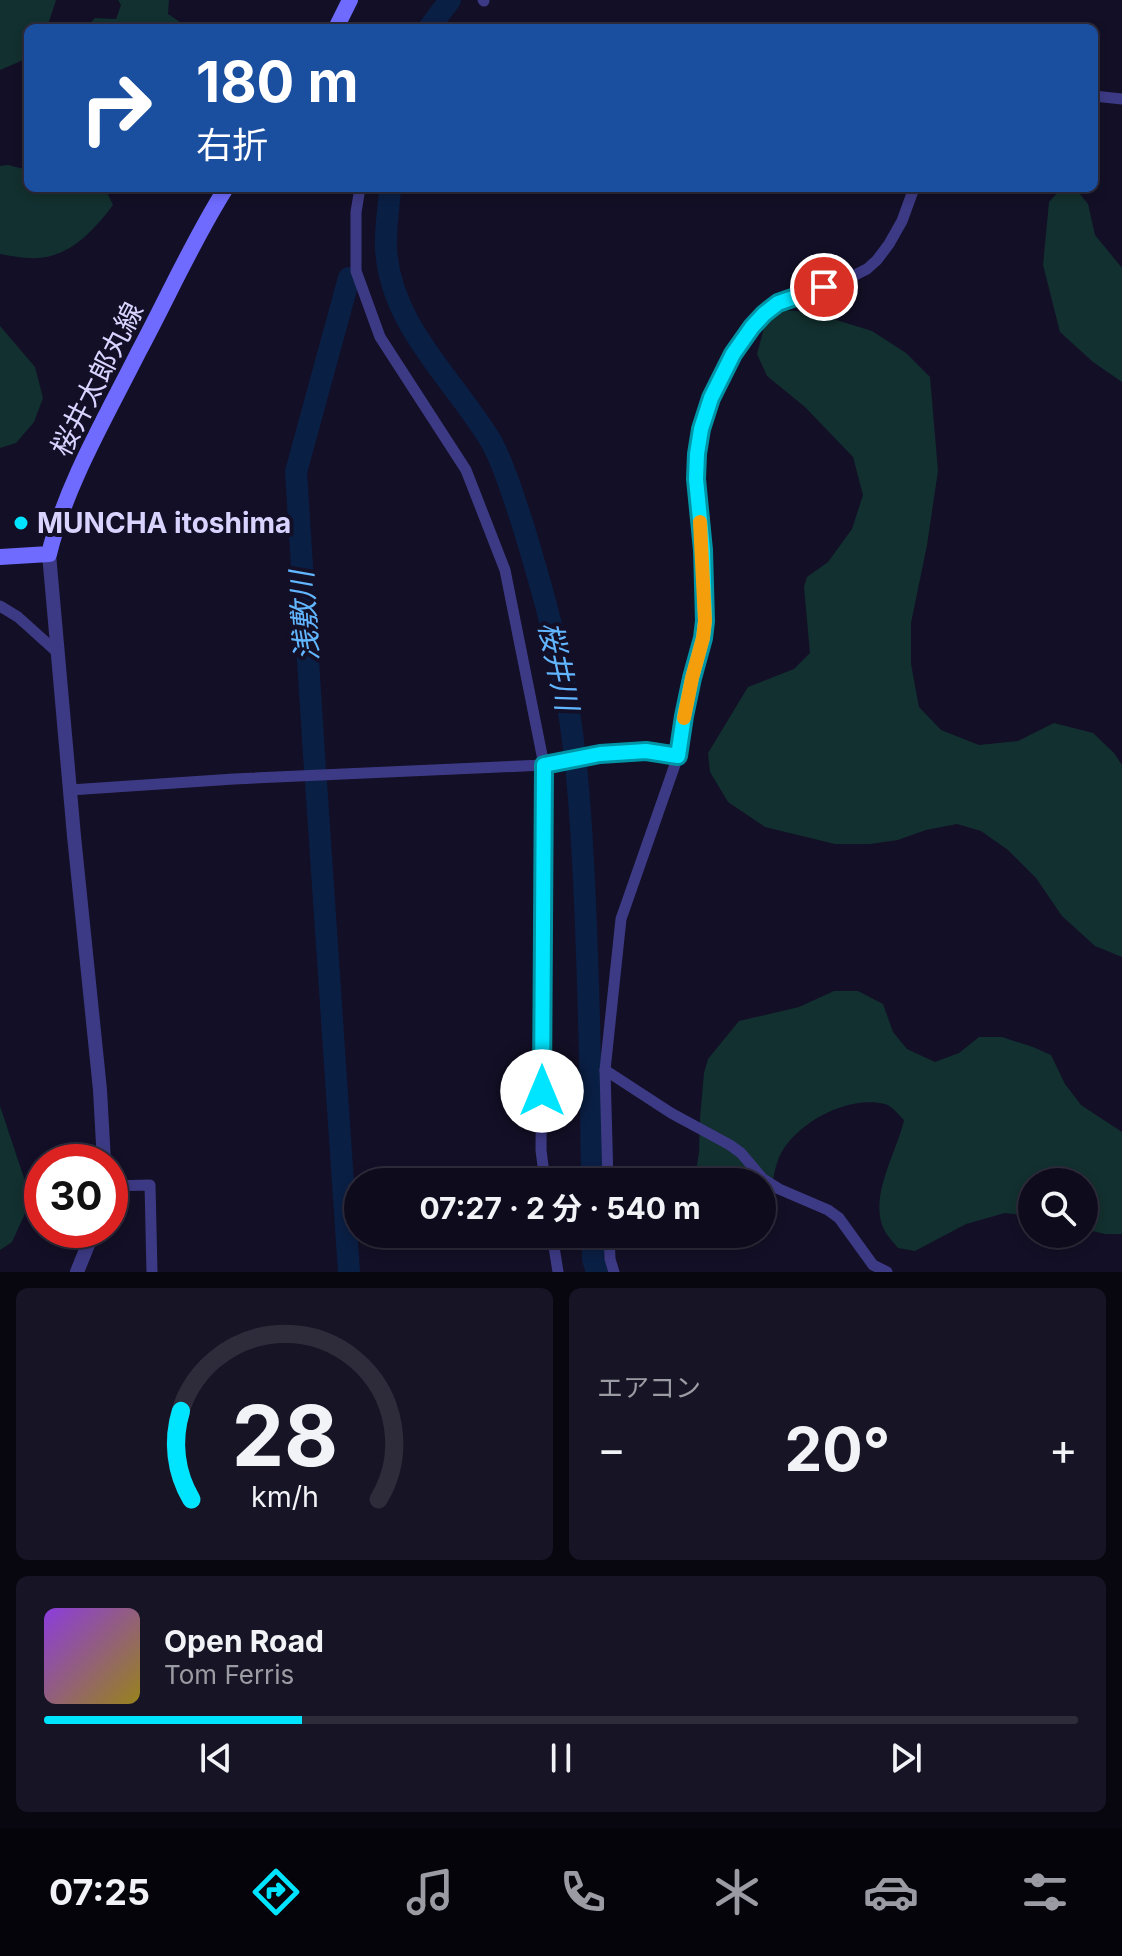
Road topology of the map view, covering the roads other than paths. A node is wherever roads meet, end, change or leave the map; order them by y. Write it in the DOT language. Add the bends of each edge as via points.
graph roads {
  1 [pos="350,0"];
  2 [pos="338,24"];
  3 [pos="1098,96"];
  4 [pos="1122,99"];
  5 [pos="224,192"];
  6 [pos="359,192"];
  7 [pos="913,192"];
  8 [pos="49,554"];
  9 [pos="0,557"];
  10 [pos="0,606"];
  11 [pos="58,653"];
  12 [pos="678,756"];
  13 [pos="549,763"];
  14 [pos="70,790"];
  15 [pos="605,1070"];
  16 [pos="103,1144"];
  17 [pos="543,1168"];
  18 [pos="608,1168"];
  19 [pos="128,1186"];
  20 [pos="87,1248"];
  21 [pos="554,1248"];
  22 [pos="610,1248"];
  23 [pos="77,1272"];
  24 [pos="152,1272"];
  25 [pos="558,1272"];
  26 [pos="614,1272"];
  27 [pos="887,1272"];
  1 -- 2 [label="main road"];
  3 -- 4 [label="street"];
  5 -- 8 [label="main road, 桜井太郎丸線" via="84,462"];
  6 -- 13 [label="street" via="356,271 380,337 466,470 505,570"];
  7 -- 12 [label="street" via="902,221 877,260 847,279 778,303 764,314 733,354 711,398 701,429 696,479 705,621"];
  8 -- 9 [label="main road"];
  8 -- 11 [label="street"];
  10 -- 11 [label="street"];
  11 -- 14 [label="street"];
  12 -- 13 [label="street" via="646,751"];
  12 -- 15 [label="street" via="621,919"];
  13 -- 14 [label="street"];
  13 -- 17 [label="street"];
  14 -- 16 [label="street"];
  15 -- 18 [label="street"];
  15 -- 27 [label="street" via="730,1145 763,1179 828,1210 873,1265"];
  19 -- 24 [label="street" via="150,1185"];
  20 -- 23 [label="street"];
  21 -- 25 [label="street"];
  22 -- 26 [label="street"];
}
